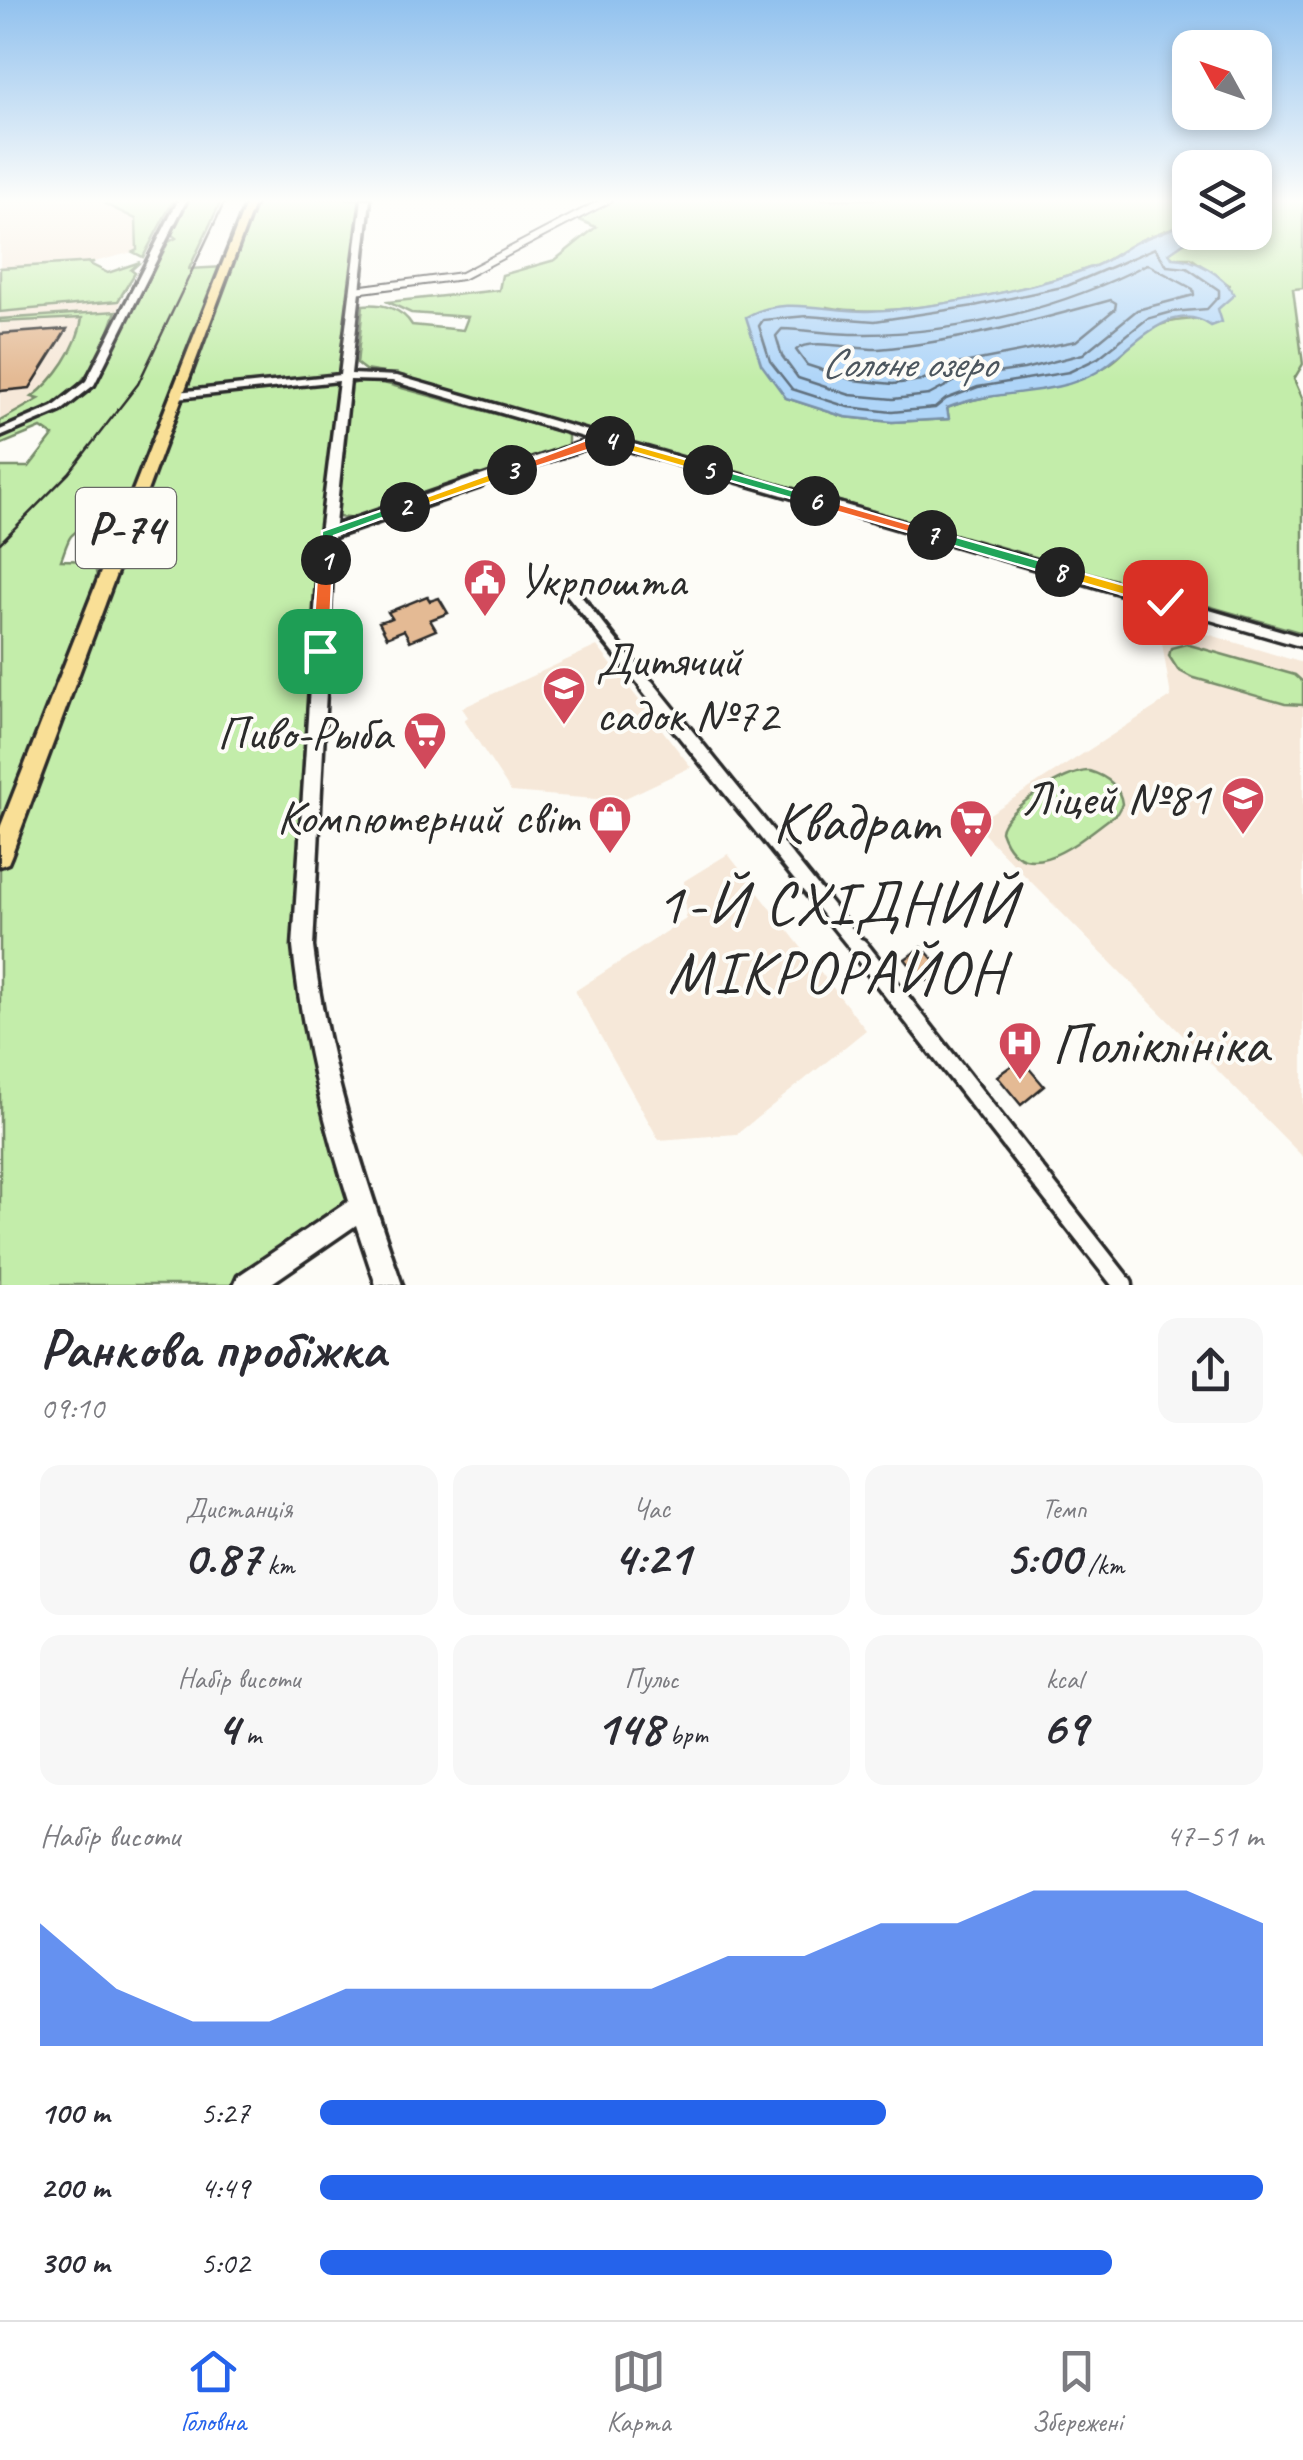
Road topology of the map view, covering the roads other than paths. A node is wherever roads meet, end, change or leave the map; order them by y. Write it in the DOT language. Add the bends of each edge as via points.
graph roads {
  1 [pos="153,259"];
  2 [pos="229,259"];
  3 [pos="359,259"];
  4 [pos="495,259"];
  5 [pos="355,290"];
  6 [pos="342,378"];
  7 [pos="177,395"];
  8 [pos="0,434"];
  9 [pos="602,439"];
  10 [pos="327,534"];
  11 [pos="568,588"];
  12 [pos="1303,642"];
  13 [pos="0,856"];
  14 [pos="362,1206"];
  15 [pos="247,1285"];
  16 [pos="388,1285"];
  17 [pos="1124,1285"];
  1 -- 8 [label="street" via="90,384 57,409"];
  2 -- 7 [label="main road, Р-74"];
  3 -- 5 [label="street"];
  4 -- 5 [label="street" via="462,276"];
  5 -- 6 [label="street"];
  6 -- 7 [label="street"];
  6 -- 9 [label="street" via="393,378"];
  6 -- 10 [label="street"];
  7 -- 13 [label="main road, Р-74"];
  9 -- 10 [label="street"];
  9 -- 12 [label="street"];
  10 -- 14 [label="street" via="303,947 319,1065"];
  11 -- 17 [label="street"];
  14 -- 15 [label="street"];
  14 -- 16 [label="street"];
}
